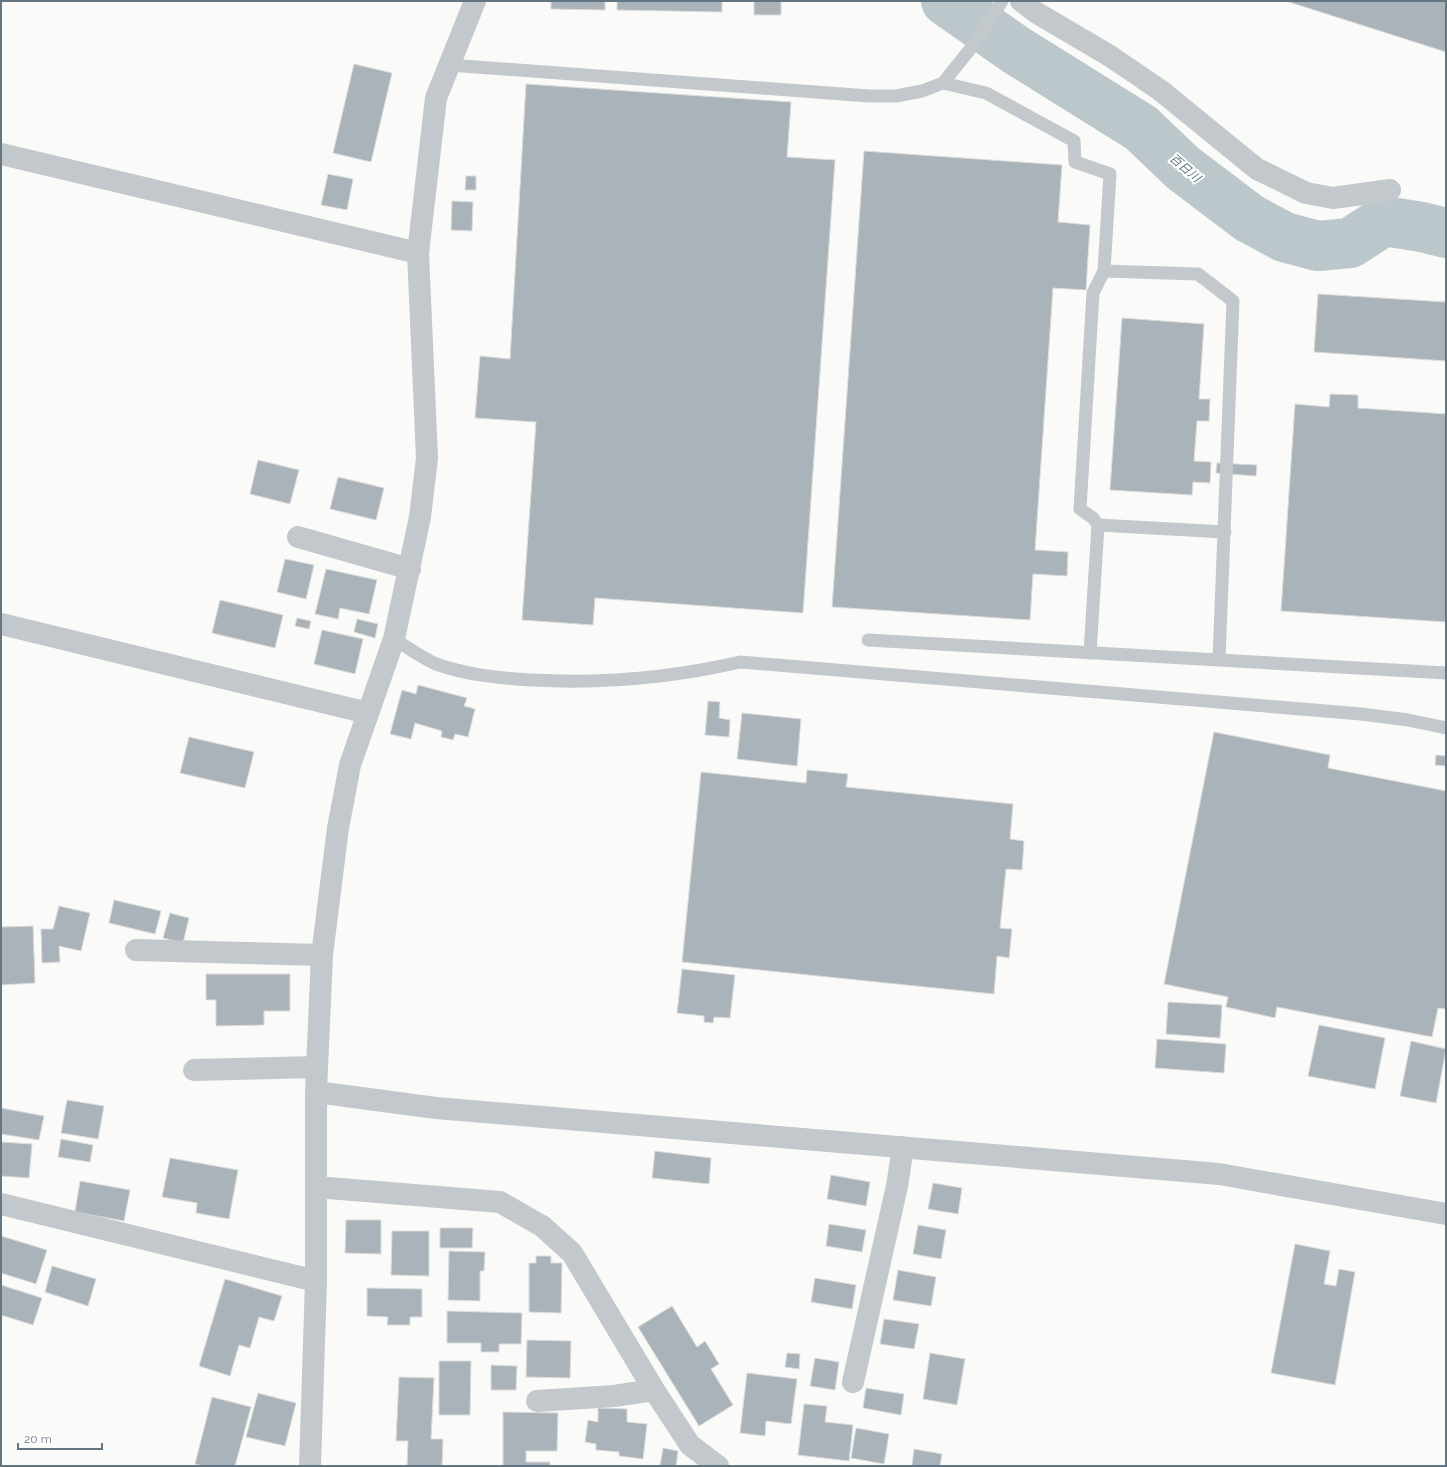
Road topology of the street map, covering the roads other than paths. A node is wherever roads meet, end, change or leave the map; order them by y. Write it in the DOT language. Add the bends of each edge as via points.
graph roads {
  1 [pos="475,1"];
  2 [pos="1002,1"];
  3 [pos="1021,1"];
  4 [pos="449,65"];
  5 [pos="944,83"];
  6 [pos="1,154"];
  7 [pos="1390,190"];
  8 [pos="418,254"];
  9 [pos="1104,271"];
  10 [pos="1098,525"];
  11 [pos="1225,532"];
  12 [pos="298,537"];
  13 [pos="410,568"];
  14 [pos="1,624"];
  15 [pos="394,639"];
  16 [pos="868,640"];
  17 [pos="1090,653"];
  18 [pos="1219,660"];
  19 [pos="1446,673"];
  20 [pos="368,713"];
  21 [pos="1446,728"];
  22 [pos="136,950"];
  23 [pos="322,956"];
  24 [pos="318,1066"];
  25 [pos="194,1070"];
  26 [pos="316,1092"];
  27 [pos="903,1147"];
  28 [pos="316,1187"];
  29 [pos="1,1204"];
  30 [pos="1446,1214"];
  31 [pos="316,1281"];
  32 [pos="853,1382"];
  33 [pos="654,1390"];
  34 [pos="537,1401"];
  35 [pos="310,1466"];
  36 [pos="718,1466"];
  1 -- 4 [label="street"];
  2 -- 5 [label="lane"];
  3 -- 7 [label="street" via="1160,90 1257,170 1306,193 1333,198"];
  4 -- 5 [label="lane" via="870,96 896,96"];
  4 -- 8 [label="street" via="436,98"];
  5 -- 9 [label="lane" via="986,93 1074,142 1075,162 1110,174"];
  6 -- 8 [label="street"];
  8 -- 13 [label="street" via="427,458 420,517"];
  9 -- 10 [label="lane" via="1093,293 1080,509"];
  9 -- 11 [label="lane" via="1198,274 1233,301"];
  10 -- 11 [label="lane"];
  10 -- 17 [label="lane"];
  11 -- 18 [label="lane"];
  12 -- 13 [label="street"];
  13 -- 15 [label="street"];
  14 -- 20 [label="street"];
  15 -- 20 [label="street"];
  15 -- 21 [label="lane" via="435,663 488,677 562,682 636,679 695,673 740,662 1361,714"];
  16 -- 17 [label="lane"];
  17 -- 18 [label="lane"];
  18 -- 19 [label="lane"];
  20 -- 23 [label="street" via="350,765 338,828"];
  22 -- 23 [label="street"];
  23 -- 24 [label="street"];
  24 -- 25 [label="street"];
  24 -- 26 [label="street"];
  26 -- 27 [label="street" via="436,1108"];
  26 -- 28 [label="street"];
  27 -- 30 [label="street" via="1219,1174"];
  27 -- 32 [label="street" via="897,1186"];
  28 -- 31 [label="street"];
  28 -- 33 [label="street" via="500,1202 542,1226 572,1253"];
  29 -- 31 [label="street"];
  31 -- 35 [label="street"];
  33 -- 34 [label="street" via="614,1396"];
  33 -- 36 [label="street" via="690,1445"];
}
